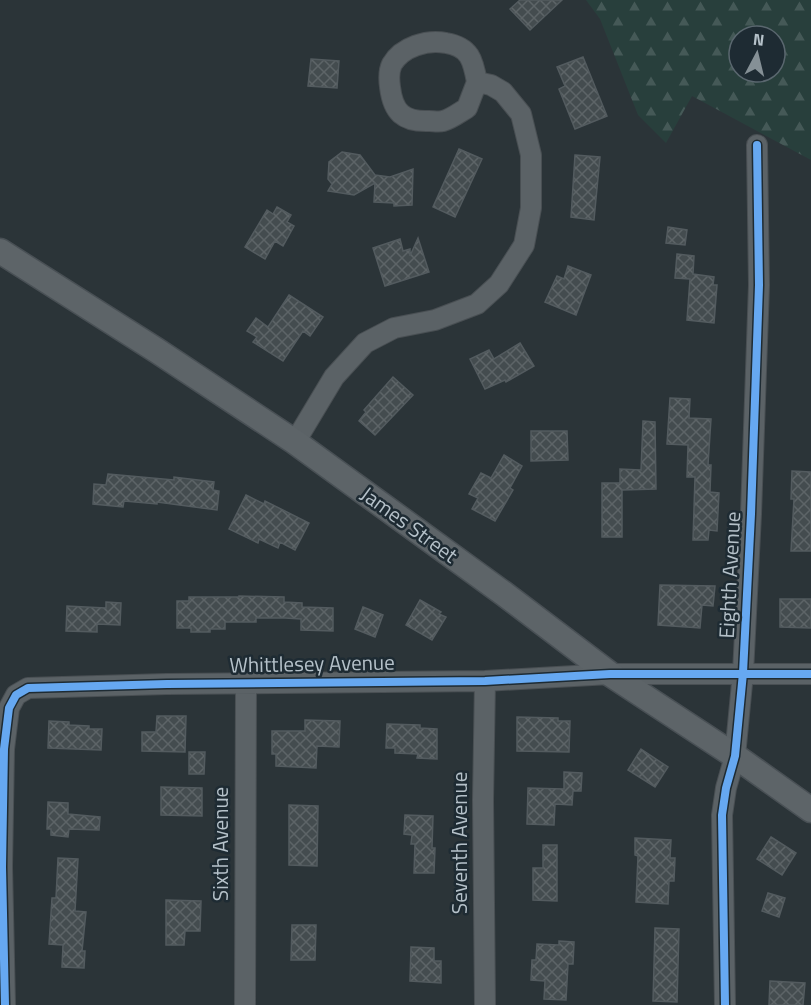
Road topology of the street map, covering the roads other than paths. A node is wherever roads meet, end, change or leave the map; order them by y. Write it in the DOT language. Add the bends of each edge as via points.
graph roads {
  1 [pos="477,82"];
  2 [pos="758,144"];
  3 [pos="0,251"];
  4 [pos="295,442"];
  5 [pos="743,673"];
  6 [pos="610,674"];
  7 [pos="811,674"];
  8 [pos="484,681"];
  9 [pos="246,683"];
  10 [pos="735,756"];
  11 [pos="811,810"];
  12 [pos="5,1005"];
  13 [pos="245,1005"];
  14 [pos="485,1005"];
  15 [pos="724,1005"];
  1 -- 1 [label="street" via="472,60 465,51 441,42 423,42 404,53 392,64 389,80 399,114 414,122 443,121 467,108"];
  1 -- 4 [label="street" via="503,92 520,114 531,155 531,208 524,245 499,284 477,304 435,320 394,328 365,343 334,376"];
  2 -- 5 [label="street, Eighth Avenue" via="759,285"];
  3 -- 4 [label="main road, James Street"];
  4 -- 6 [label="main road, James Street"];
  5 -- 6 [label="street, Whittlesey Avenue"];
  5 -- 7 [label="street, Whittlesey Avenue"];
  5 -- 10 [label="street, Eighth Avenue"];
  6 -- 8 [label="street, Whittlesey Avenue"];
  6 -- 10 [label="main road, James Street"];
  8 -- 9 [label="street, Whittlesey Avenue"];
  8 -- 14 [label="street, Seventh Avenue"];
  9 -- 12 [label="street, Whittlesey Avenue" via="28,688 16,695 9,708 4,749"];
  9 -- 13 [label="street, Sixth Avenue"];
  10 -- 11 [label="main road, James Street"];
  10 -- 15 [label="street, Eighth Avenue" via="722,815"];
}
